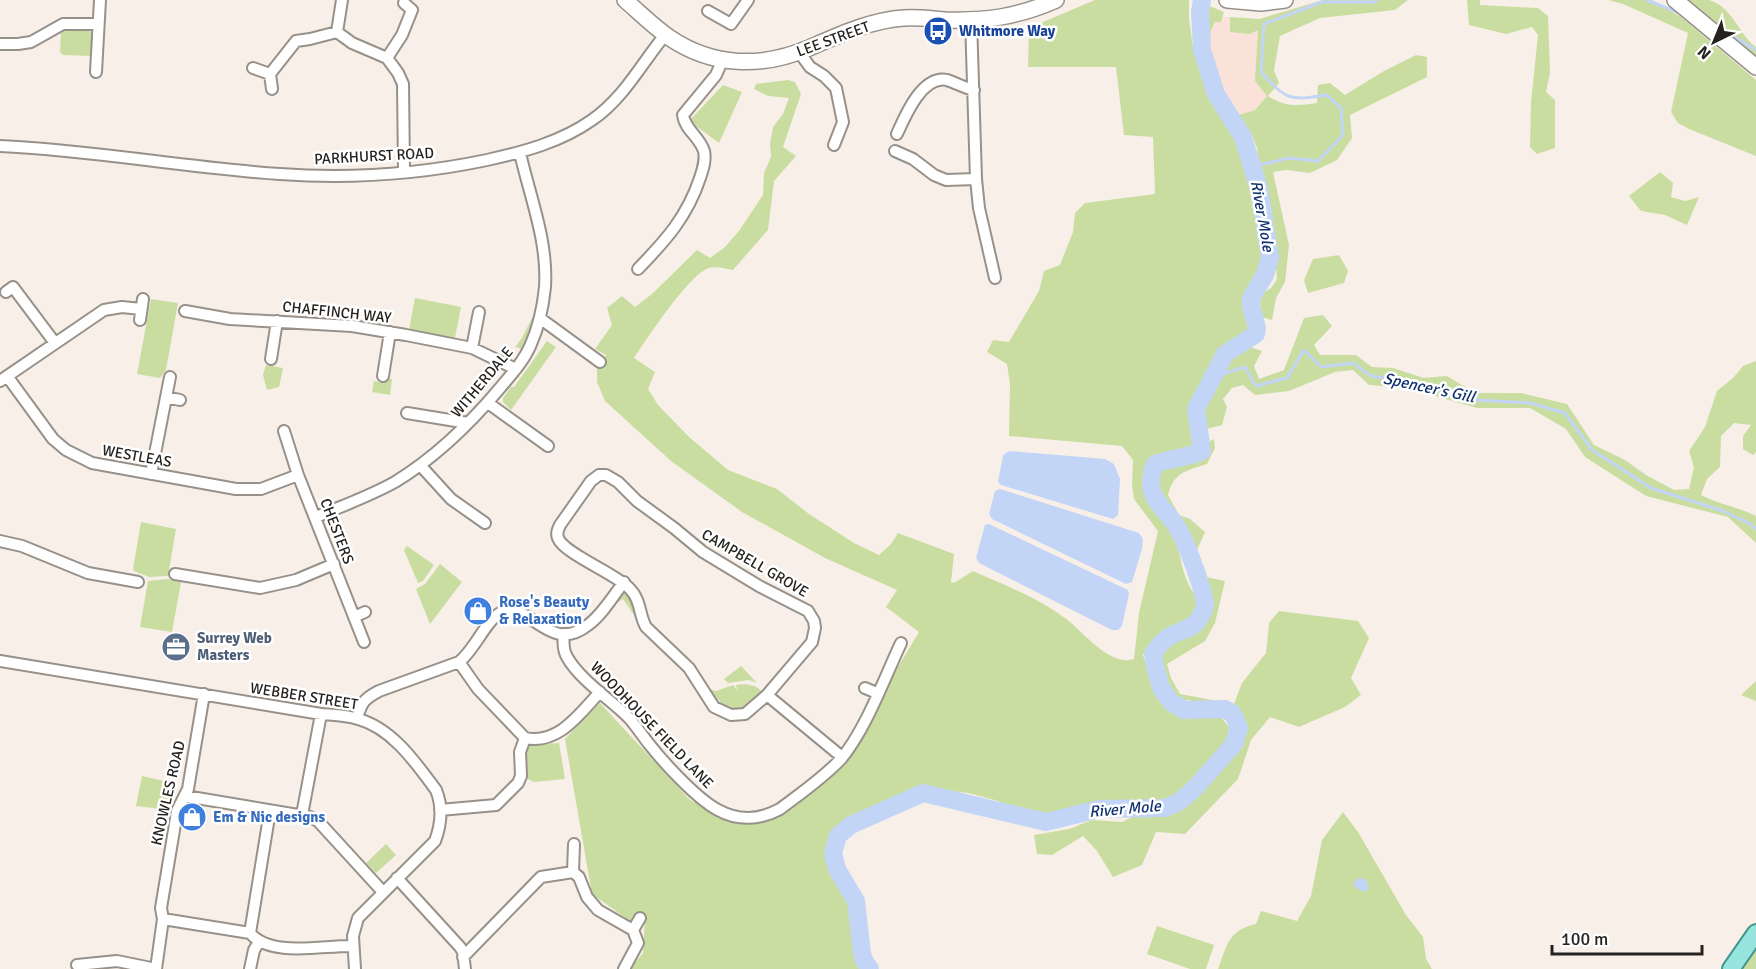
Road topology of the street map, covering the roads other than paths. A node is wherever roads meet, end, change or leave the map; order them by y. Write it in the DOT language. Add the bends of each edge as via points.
graph roads {
  1 [pos="100,0"];
  2 [pos="342,0"];
  3 [pos="748,0"];
  4 [pos="1056,0"];
  5 [pos="1227,0"];
  6 [pos="1285,0"];
  7 [pos="1675,0"];
  8 [pos="630,2"];
  9 [pos="412,8"];
  10 [pos="708,11"];
  11 [pos="971,20"];
  12 [pos="98,24"];
  13 [pos="337,32"];
  14 [pos="665,35"];
  15 [pos="0,44"];
  16 [pos="799,52"];
  17 [pos="387,58"];
  18 [pos="723,59"];
  19 [pos="253,68"];
  20 [pos="1756,68"];
  21 [pos="96,72"];
  22 [pos="270,74"];
  23 [pos="272,89"];
  24 [pos="974,90"];
  25 [pos="897,134"];
  26 [pos="834,145"];
  27 [pos="0,146"];
  28 [pos="895,152"];
  29 [pos="520,153"];
  30 [pos="404,171"];
  31 [pos="976,179"];
  32 [pos="638,269"];
  33 [pos="995,278"];
  34 [pos="14,286"];
  35 [pos="141,309"];
  36 [pos="185,311"];
  37 [pos="479,312"];
  38 [pos="541,319"];
  39 [pos="277,321"];
  40 [pos="390,332"];
  41 [pos="55,343"];
  42 [pos="472,348"];
  43 [pos="271,359"];
  44 [pos="600,362"];
  45 [pos="516,369"];
  46 [pos="383,376"];
  47 [pos="170,377"];
  48 [pos="3,378"];
  49 [pos="166,397"];
  50 [pos="180,400"];
  51 [pos="488,403"];
  52 [pos="407,413"];
  53 [pos="468,423"];
  54 [pos="284,431"];
  55 [pos="548,446"];
  56 [pos="420,465"];
  57 [pos="151,474"];
  58 [pos="298,475"];
  59 [pos="316,517"];
  60 [pos="485,523"];
  61 [pos="0,541"];
  62 [pos="334,564"];
  63 [pos="175,574"];
  64 [pos="138,582"];
  65 [pos="624,582"];
  66 [pos="365,612"];
  67 [pos="354,617"];
  68 [pos="564,634"];
  69 [pos="364,642"];
  70 [pos="901,643"];
  71 [pos="0,661"];
  72 [pos="459,662"];
  73 [pos="865,688"];
  74 [pos="600,692"];
  75 [pos="877,693"];
  76 [pos="204,694"];
  77 [pos="767,695"];
  78 [pos="321,714"];
  79 [pos="357,718"];
  80 [pos="525,738"];
  81 [pos="842,757"];
  82 [pos="185,796"];
  83 [pos="440,810"];
  84 [pos="270,811"];
  85 [pos="302,815"];
  86 [pos="574,844"];
  87 [pos="573,872"];
  88 [pos="397,878"];
  89 [pos="383,892"];
  90 [pos="640,918"];
  91 [pos="164,919"];
  92 [pos="633,930"];
  93 [pos="250,933"];
  94 [pos="1756,933"];
  95 [pos="259,942"];
  96 [pos="353,946"];
  97 [pos="464,963"];
  98 [pos="77,965"];
  99 [pos="156,969"];
  100 [pos="250,969"];
  101 [pos="355,969"];
  102 [pos="624,969"];
  103 [pos="1731,969"];
  1 -- 12 [label="street"];
  2 -- 13 [label="street"];
  3 -- 10 [label="street" via="731,24"];
  4 -- 11 [label="street, LEE STREET" via="998,19"];
  5 -- 6 [label="street"];
  7 -- 20 [label="street"];
  8 -- 14 [label="street, LEE STREET"];
  9 -- 17 [label="street" via="402,35"];
  11 -- 16 [label="street, LEE STREET" via="905,18 879,22"];
  11 -- 24 [label="street"];
  12 -- 15 [label="street" via="63,24 31,42"];
  12 -- 21 [label="street"];
  13 -- 17 [label="street"];
  13 -- 22 [label="street" via="296,41"];
  14 -- 18 [label="street, LEE STREET"];
  14 -- 29 [label="street, PARKHURST ROAD" via="607,109 574,131"];
  16 -- 18 [label="street, LEE STREET" via="775,60 743,63"];
  16 -- 26 [label="street" via="810,67 836,88 843,122"];
  17 -- 30 [label="street" via="403,84"];
  18 -- 32 [label="street" via="716,75 683,115 704,153 687,211"];
  19 -- 22 [label="street"];
  22 -- 23 [label="street"];
  24 -- 25 [label="street" via="946,80 933,81 912,101"];
  24 -- 31 [label="street"];
  27 -- 30 [label="street, PARKHURST ROAD" via="279,174 347,176"];
  28 -- 31 [label="street" via="946,180"];
  29 -- 30 [label="street, PARKHURST ROAD" via="457,166"];
  29 -- 38 [label="street, WITHERDALE" via="542,243 545,286"];
  31 -- 33 [label="street"];
  34 -- 41 [label="street"];
  35 -- 41 [label="street" via="104,310"];
  36 -- 39 [label="street, CHAFFINCH WAY" via="230,319"];
  37 -- 42 [label="street"];
  38 -- 44 [label="street"];
  38 -- 45 [label="street, WITHERDALE" via="531,346"];
  39 -- 40 [label="street, CHAFFINCH WAY"];
  39 -- 43 [label="street"];
  40 -- 42 [label="street, CHAFFINCH WAY"];
  40 -- 46 [label="street"];
  41 -- 48 [label="street"];
  42 -- 45 [label="street, CHAFFINCH WAY"];
  45 -- 51 [label="street, WITHERDALE"];
  47 -- 49 [label="street"];
  48 -- 57 [label="street, WESTLEAS" via="66,450 92,463"];
  49 -- 50 [label="street"];
  49 -- 57 [label="street"];
  51 -- 53 [label="street, WITHERDALE"];
  51 -- 55 [label="street"];
  52 -- 53 [label="street"];
  53 -- 56 [label="street, WITHERDALE"];
  54 -- 58 [label="street, CHESTERS" via="294,447"];
  56 -- 59 [label="street, WITHERDALE" via="377,490"];
  56 -- 60 [label="street" via="466,517"];
  57 -- 58 [label="street, WESTLEAS" via="236,489 261,489"];
  58 -- 59 [label="street, CHESTERS"];
  59 -- 62 [label="street, CHESTERS"];
  61 -- 64 [label="street" via="88,573 122,574"];
  62 -- 63 [label="street" via="296,580 260,588 194,583"];
  62 -- 67 [label="street, CHESTERS"];
  65 -- 68 [label="street" via="588,625"];
  65 -- 77 [label="street, CAMPBELL GROVE" via="636,596 646,627 689,668 714,707 731,715 745,714"];
  65 -- 77 [label="street, CAMPBELL GROVE" via="582,558 557,537 560,525 599,475 618,482 703,552 812,616 812,642"];
  66 -- 67 [label="street"];
  67 -- 69 [label="street, CHESTERS"];
  68 -- 72 [label="street" via="553,633 520,613 507,610 496,617 468,656"];
  68 -- 74 [label="street, WOODHOUSE FIELD LANE" via="565,654"];
  70 -- 75 [label="street, WOODHOUSE FIELD LANE"];
  71 -- 76 [label="street, WEBBER STREET"];
  72 -- 79 [label="street" via="368,697"];
  72 -- 80 [label="street"];
  73 -- 75 [label="street"];
  74 -- 80 [label="street" via="564,730"];
  74 -- 81 [label="street, WOODHOUSE FIELD LANE" via="701,798 728,815 748,818 771,814"];
  75 -- 81 [label="street, WOODHOUSE FIELD LANE" via="856,738"];
  76 -- 78 [label="street, WEBBER STREET"];
  76 -- 82 [label="street, KNOWLES ROAD"];
  77 -- 81 [label="street"];
  78 -- 79 [label="street, WEBBER STREET"];
  78 -- 85 [label="street"];
  79 -- 83 [label="street, WEBBER STREET" via="389,735 436,790"];
  80 -- 83 [label="street" via="520,752 519,783 496,805"];
  82 -- 84 [label="street"];
  82 -- 91 [label="street, KNOWLES ROAD" via="176,817 161,908"];
  83 -- 88 [label="street, WEBBER STREET" via="435,841"];
  84 -- 85 [label="street"];
  84 -- 93 [label="street"];
  85 -- 89 [label="street" via="318,821"];
  86 -- 87 [label="street"];
  87 -- 92 [label="street" via="598,910"];
  87 -- 97 [label="street" via="541,877"];
  88 -- 89 [label="street, WEBBER STREET"];
  88 -- 97 [label="street" via="460,947"];
  89 -- 96 [label="street, WEBBER STREET" via="358,918"];
  90 -- 92 [label="street"];
  91 -- 93 [label="street"];
  91 -- 99 [label="street, KNOWLES ROAD"];
  92 -- 102 [label="street" via="638,943"];
  93 -- 95 [label="street"];
  94 -- 103 [label="main road"];
  95 -- 96 [label="street" via="278,948"];
  95 -- 100 [label="street"];
  96 -- 101 [label="street, WEBBER STREET"];
  98 -- 99 [label="street" via="117,961"];
}
